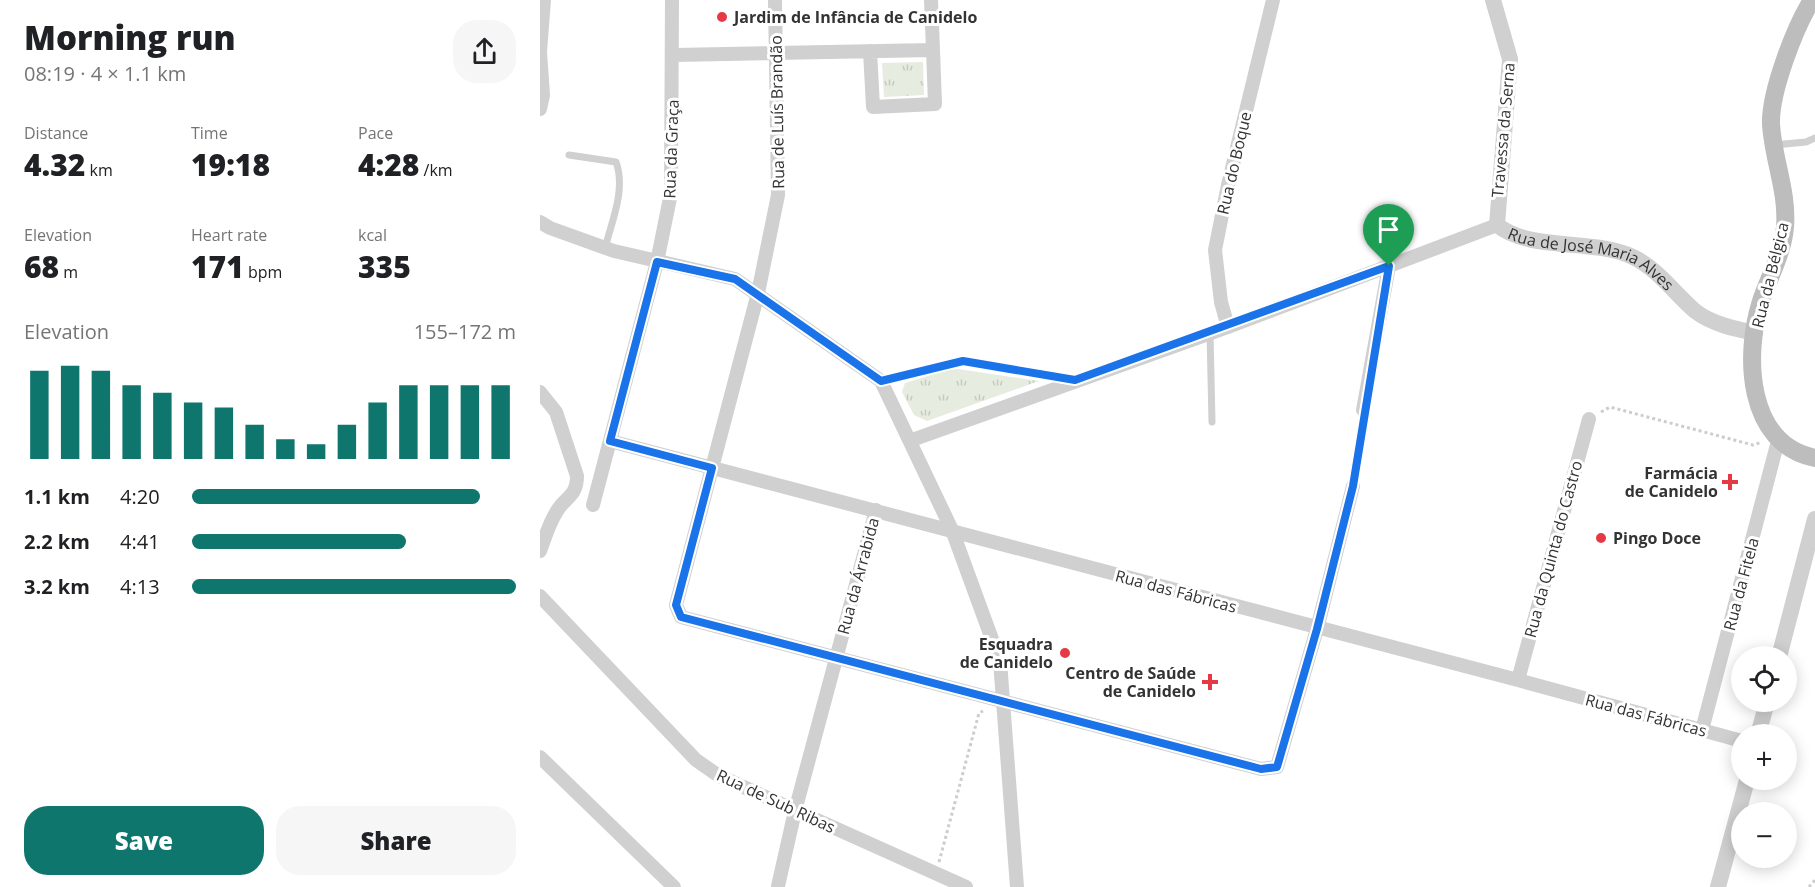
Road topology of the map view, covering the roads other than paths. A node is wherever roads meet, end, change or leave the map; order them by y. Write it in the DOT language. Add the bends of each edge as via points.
graph roads {
  1 [pos="544,0"];
  2 [pos="672,0"];
  3 [pos="775,0"];
  4 [pos="931,0"];
  5 [pos="1274,0"];
  6 [pos="1493,0"];
  7 [pos="1812,0"];
  8 [pos="933,50"];
  9 [pos="870,51"];
  10 [pos="775,53"];
  11 [pos="674,55"];
  12 [pos="540,109"];
  13 [pos="1815,138"];
  14 [pos="1774,145"];
  15 [pos="569,155"];
  16 [pos="540,222"];
  17 [pos="1497,225"];
  18 [pos="605,248"];
  19 [pos="657,262"];
  20 [pos="1389,266"];
  21 [pos="758,293"];
  22 [pos="1228,327"];
  23 [pos="1210,333"];
  24 [pos="1755,333"];
  25 [pos="1075,380"];
  26 [pos="881,381"];
  27 [pos="540,392"];
  28 [pos="1363,410"];
  29 [pos="1589,418"];
  30 [pos="1212,422"];
  31 [pos="1779,437"];
  32 [pos="912,440"];
  33 [pos="610,441"];
  34 [pos="1815,458"];
  35 [pos="712,468"];
  36 [pos="1353,486"];
  37 [pos="593,505"];
  38 [pos="876,510"];
  39 [pos="1815,519"];
  40 [pos="952,530"];
  41 [pos="540,551"];
  42 [pos="540,596"];
  43 [pos="1317,629"];
  44 [pos="1782,646"];
  45 [pos="836,659"];
  46 [pos="1518,680"];
  47 [pos="1004,704"];
  48 [pos="1702,730"];
  49 [pos="1731,738"];
  50 [pos="540,757"];
  51 [pos="1743,790"];
  52 [pos="795,811"];
  53 [pos="778,886"];
  54 [pos="674,887"];
  55 [pos="966,887"];
  56 [pos="1017,887"];
  57 [pos="1718,887"];
  1 -- 12 [label="street"];
  2 -- 11 [label="street, Rua da Graça"];
  3 -- 10 [label="street, Rua de Luís Brandão"];
  4 -- 8 [label="street"];
  5 -- 22 [label="street, Rua do Boque" via="1215,250"];
  6 -- 17 [label="street, Travessa da Serna" via="1510,59"];
  7 -- 14 [label="main road, Rua da Bélgica" via="1795,32 1773,102"];
  8 -- 9 [label="street"];
  8 -- 9 [label="street" via="935,104 873,107"];
  9 -- 10 [label="street"];
  10 -- 11 [label="street"];
  10 -- 21 [label="street, Rua de Luís Brandão" via="778,195"];
  11 -- 19 [label="street, Rua da Graça" via="671,193"];
  13 -- 14 [label="lane"];
  14 -- 24 [label="main road, Rua da Bélgica" via="1785,198 1785,231 1761,301"];
  15 -- 18 [label="lane" via="616,162 619,193"];
  16 -- 18 [label="street"];
  17 -- 20 [label="street, Rua de José Maria Alves"];
  17 -- 24 [label="street, Rua de José Maria Alves" via="1506,232 1529,238 1614,250 1634,257 1697,312 1715,322"];
  18 -- 19 [label="street"];
  19 -- 21 [label="street" via="735,279"];
  19 -- 33 [label="street, Rua da Graça"];
  20 -- 22 [label="street, Rua de José Maria Alves"];
  20 -- 28 [label="street"];
  21 -- 26 [label="street"];
  21 -- 35 [label="street, Rua de Luís Brandão"];
  22 -- 23 [label="street, Rua de José Maria Alves"];
  23 -- 25 [label="street, Rua de José Maria Alves"];
  23 -- 30 [label="lane"];
  24 -- 31 [label="main road, Rua da Bélgica" via="1753,391 1765,421"];
  25 -- 26 [label="lane" via="963,361"];
  25 -- 32 [label="street, Rua de José Maria Alves"];
  26 -- 32 [label="street"];
  27 -- 41 [label="street" via="556,412 577,487 558,509"];
  29 -- 46 [label="street, Rua da Quinta do Castro"];
  31 -- 34 [label="main road, Rua da Bélgica" via="1793,449"];
  31 -- 48 [label="street, Rua da Fitela"];
  32 -- 40 [label="street"];
  33 -- 35 [label="street, Rua das Fábricas"];
  33 -- 37 [label="street, Rua da Graça"];
  35 -- 38 [label="street, Rua das Fábricas"];
  35 -- 45 [label="street, Rua de Luís Brandão" via="676,605 681,617"];
  36 -- 43 [label="street"];
  38 -- 40 [label="street, Rua das Fábricas"];
  38 -- 45 [label="street, Rua da Árrabida"];
  39 -- 44 [label="street"];
  40 -- 43 [label="street, Rua das Fábricas"];
  40 -- 47 [label="street" via="1000,661"];
  42 -- 52 [label="street, Rua de Sub Ribas" via="696,760 719,776"];
  43 -- 46 [label="street, Rua das Fábricas"];
  43 -- 47 [label="street" via="1277,767 1261,769"];
  45 -- 47 [label="street"];
  45 -- 52 [label="street, Rua da Árrabida"];
  46 -- 48 [label="street, Rua das Fábricas"];
  47 -- 56 [label="street"];
  48 -- 49 [label="street, Rua das Fábricas"];
  50 -- 54 [label="street"];
  51 -- 57 [label="street"];
  52 -- 53 [label="street, Rua da Árrabida"];
  52 -- 55 [label="street, Rua de Sub Ribas"];
}
